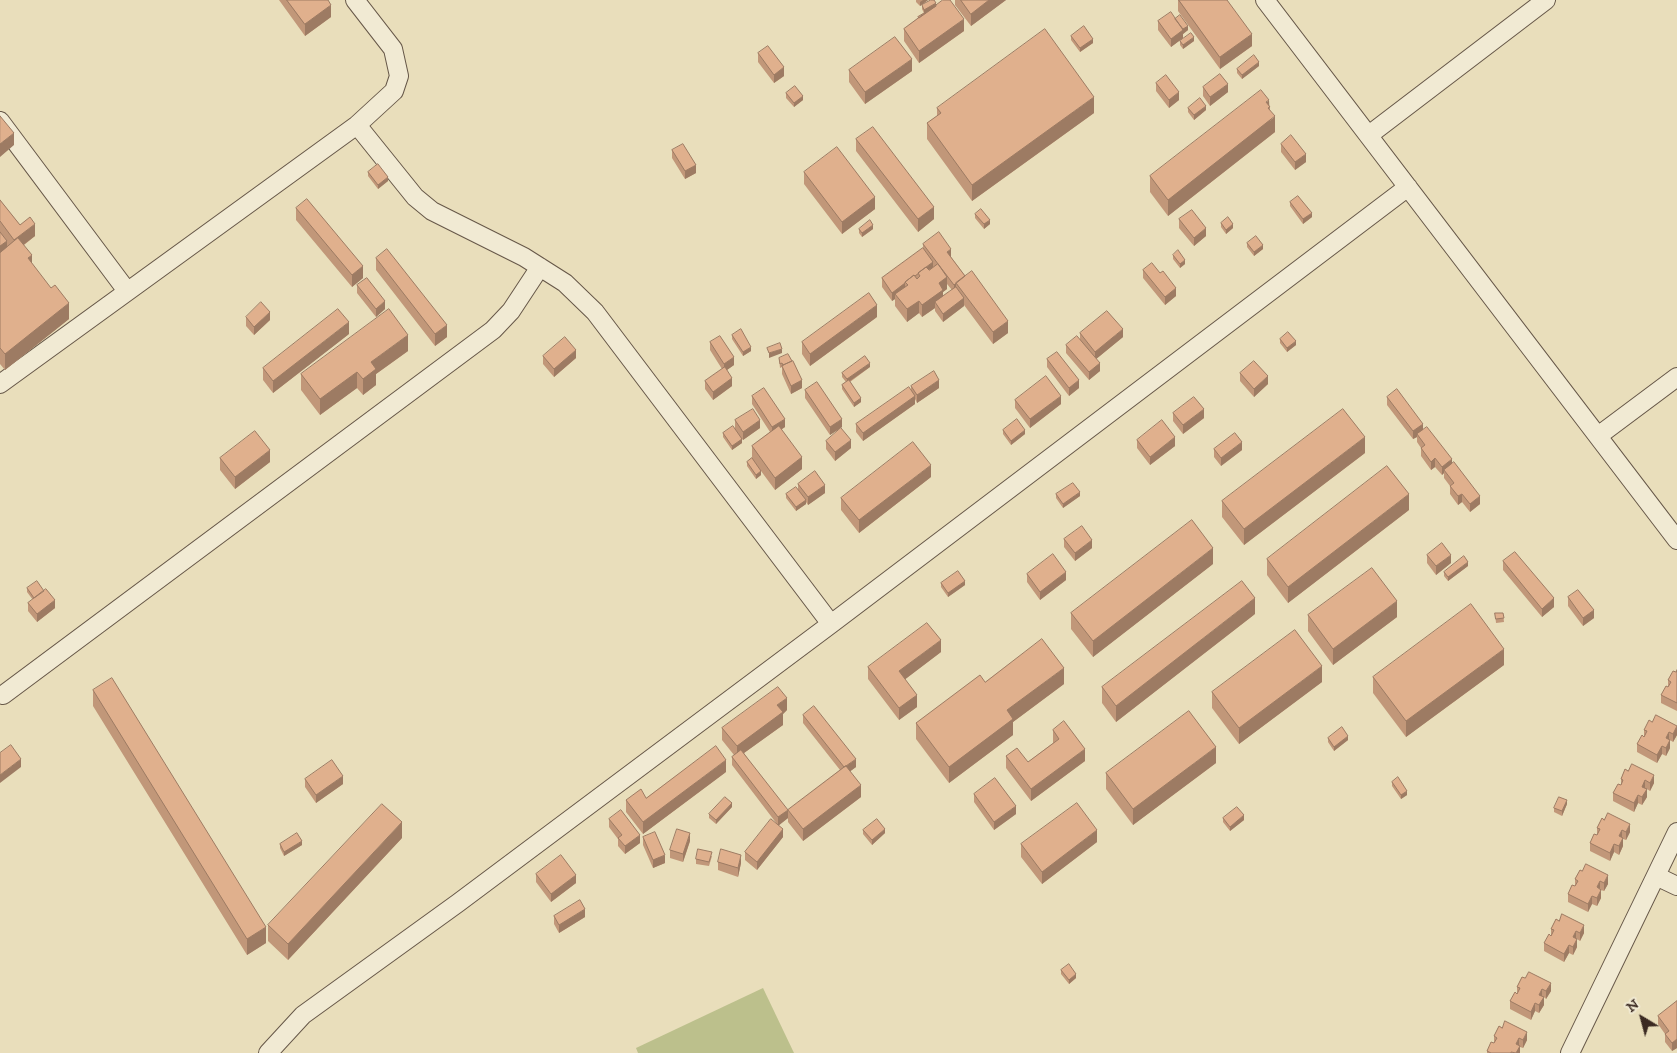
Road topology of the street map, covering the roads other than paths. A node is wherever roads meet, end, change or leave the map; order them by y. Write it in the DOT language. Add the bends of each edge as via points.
graph roads {
  1 [pos="354,0"];
  2 [pos="1265,0"];
  3 [pos="1546,0"];
  4 [pos="0,121"];
  5 [pos="357,125"];
  6 [pos="1369,135"];
  7 [pos="1408,187"];
  8 [pos="540,267"];
  9 [pos="127,291"];
  10 [pos="1677,377"];
  11 [pos="0,384"];
  12 [pos="1598,436"];
  13 [pos="1677,540"];
  14 [pos="831,624"];
  15 [pos="3,695"];
  16 [pos="1677,832"];
  17 [pos="1656,876"];
  18 [pos="1677,886"];
  19 [pos="268,1053"];
  20 [pos="1570,1053"];
  1 -- 5 [label="street" via="393,49 399,76 394,91"];
  2 -- 6 [label="street"];
  3 -- 6 [label="street"];
  4 -- 9 [label="street"];
  5 -- 8 [label="street" via="415,197 432,211"];
  5 -- 9 [label="street"];
  6 -- 7 [label="street"];
  7 -- 12 [label="street"];
  7 -- 14 [label="street"];
  8 -- 14 [label="street" via="565,283 595,312"];
  8 -- 15 [label="street" via="511,312 492,330"];
  9 -- 11 [label="street"];
  10 -- 12 [label="street"];
  12 -- 13 [label="street"];
  14 -- 19 [label="street" via="303,1015"];
  16 -- 17 [label="street"];
  17 -- 18 [label="street"];
  17 -- 20 [label="street"];
}
